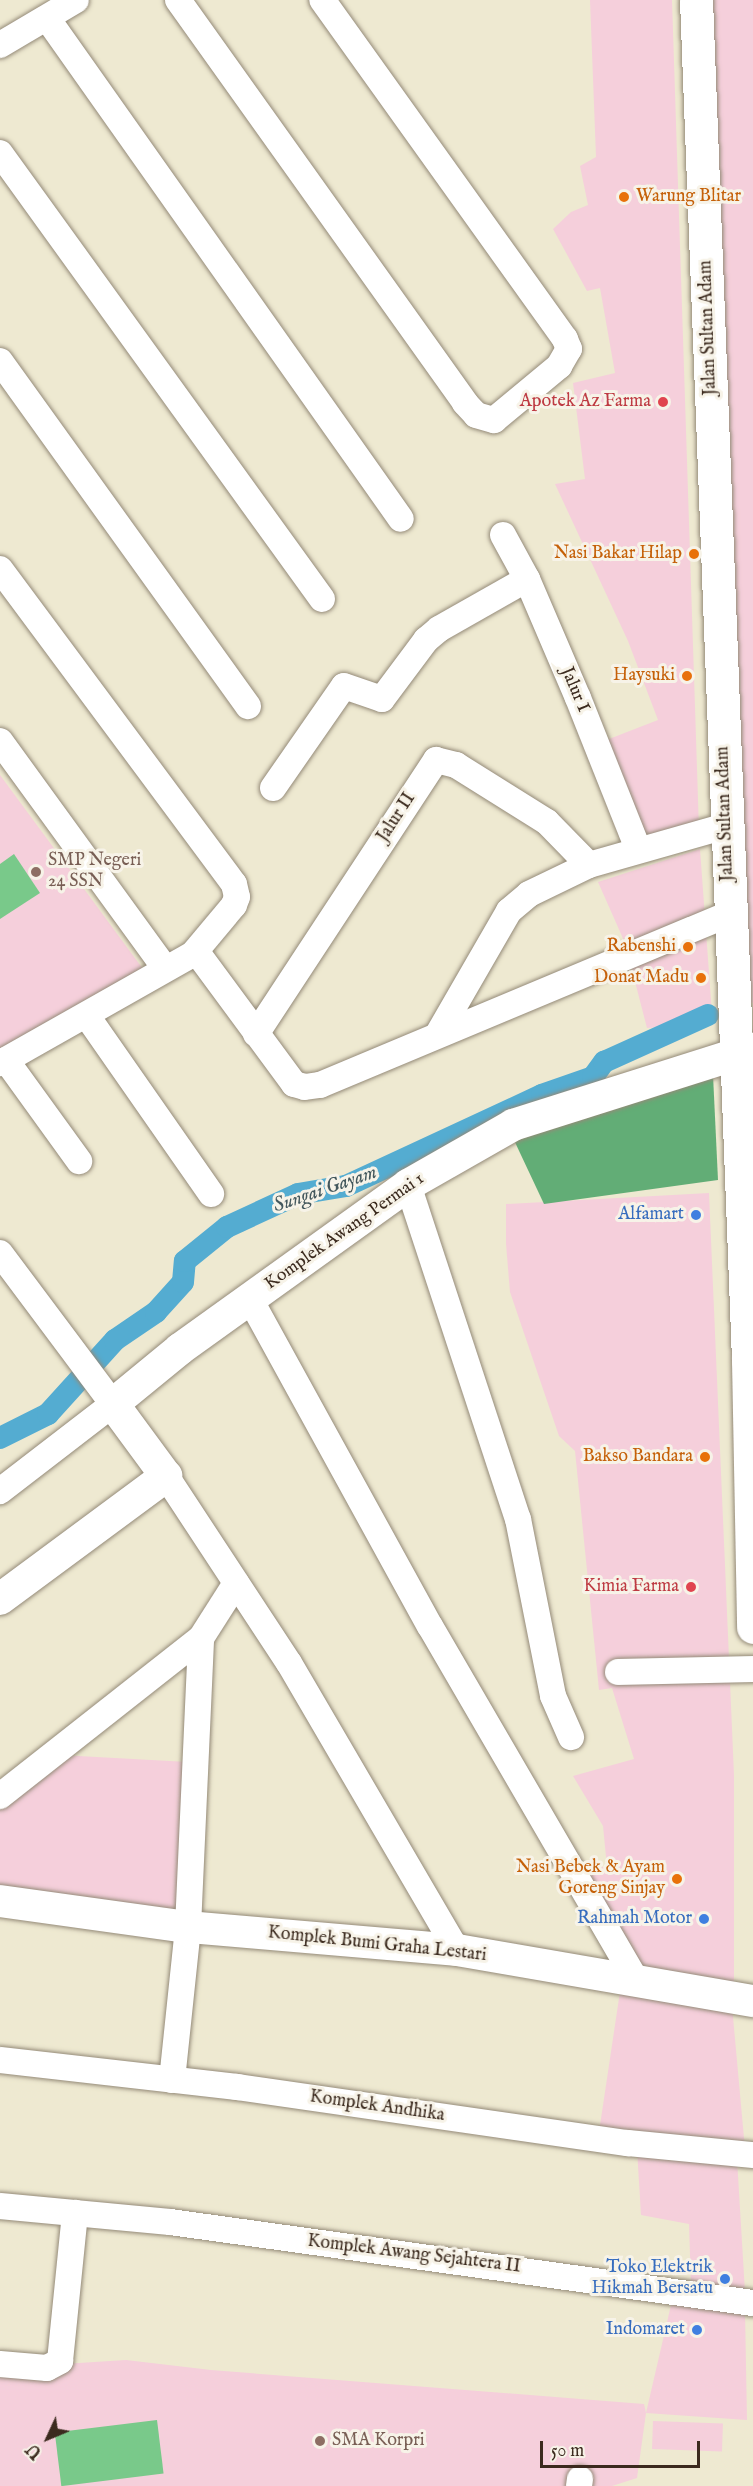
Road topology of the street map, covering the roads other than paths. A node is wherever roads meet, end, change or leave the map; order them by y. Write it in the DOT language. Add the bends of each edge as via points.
graph roads {
  1 [pos="76,0"];
  2 [pos="178,0"];
  3 [pos="322,0"];
  4 [pos="696,0"];
  5 [pos="47,18"];
  6 [pos="1,41"];
  7 [pos="0,153"];
  8 [pos="0,361"];
  9 [pos="401,519"];
  10 [pos="503,535"];
  11 [pos="0,569"];
  12 [pos="527,579"];
  13 [pos="322,598"];
  14 [pos="248,706"];
  15 [pos="0,741"];
  16 [pos="273,788"];
  17 [pos="726,826"];
  18 [pos="638,849"];
  19 [pos="589,865"];
  20 [pos="731,913"];
  21 [pos="196,951"];
  22 [pos="165,968"];
  23 [pos="87,1016"];
  24 [pos="256,1034"];
  25 [pos="438,1034"];
  26 [pos="743,1052"];
  27 [pos="3,1062"];
  28 [pos="79,1161"];
  29 [pos="408,1185"];
  30 [pos="211,1194"];
  31 [pos="1,1256"];
  32 [pos="250,1299"];
  33 [pos="750,1360"];
  34 [pos="96,1383"];
  35 [pos="166,1476"];
  36 [pos="0,1491"];
  37 [pos="752,1522"];
  38 [pos="236,1583"];
  39 [pos="0,1599"];
  40 [pos="753,1627"];
  41 [pos="201,1638"];
  42 [pos="753,1669"];
  43 [pos="618,1672"];
  44 [pos="570,1737"];
  45 [pos="0,1796"];
  46 [pos="0,1901"];
  47 [pos="188,1927"];
  48 [pos="457,1950"];
  49 [pos="638,1983"];
  50 [pos="753,2001"];
  51 [pos="0,2060"];
  52 [pos="172,2080"];
  53 [pos="753,2155"];
  54 [pos="0,2206"];
  55 [pos="75,2213"];
  56 [pos="753,2303"];
  57 [pos="0,2364"];
  1 -- 5 [label="street"];
  2 -- 3 [label="street" via="465,403 476,415 494,420 559,366 569,349 565,339"];
  4 -- 17 [label="main road, Jalan Sultan Adam"];
  5 -- 6 [label="street"];
  5 -- 9 [label="street"];
  7 -- 13 [label="street"];
  8 -- 14 [label="street"];
  10 -- 12 [label="street, Jalur I"];
  11 -- 21 [label="street" via="234,884 234,905"];
  12 -- 16 [label="street" via="426,639 382,699 344,686"];
  12 -- 18 [label="street, Jalur I"];
  15 -- 22 [label="street"];
  17 -- 18 [label="street"];
  17 -- 20 [label="main road, Jalan Sultan Adam"];
  18 -- 19 [label="street"];
  19 -- 24 [label="street, Jalur II" via="547,822 456,765 436,760"];
  19 -- 25 [label="street" via="529,894 509,911"];
  20 -- 25 [label="street"];
  20 -- 26 [label="main road, Jalan Sultan Adam"];
  21 -- 22 [label="street"];
  21 -- 24 [label="street"];
  22 -- 23 [label="street"];
  23 -- 27 [label="street"];
  23 -- 30 [label="street"];
  24 -- 25 [label="street" via="294,1084 305,1087"];
  26 -- 29 [label="street, Komplek Awang Permai 1" via="513,1125"];
  26 -- 33 [label="main road, Jalan Sultan Adam"];
  27 -- 28 [label="street"];
  29 -- 32 [label="street, Komplek Awang Permai 1"];
  29 -- 44 [label="street" via="518,1519 553,1695"];
  31 -- 34 [label="street"];
  32 -- 34 [label="street, Komplek Awang Permai 1"];
  32 -- 49 [label="street" via="430,1626"];
  33 -- 37 [label="main road, Jalan Sultan Adam"];
  34 -- 35 [label="street"];
  34 -- 36 [label="street, Komplek Awang Permai 1"];
  35 -- 38 [label="street"];
  35 -- 39 [label="street"];
  37 -- 40 [label="main road, Jalan Sultan Adam"];
  38 -- 41 [label="street"];
  38 -- 48 [label="street" via="290,1663"];
  41 -- 45 [label="street"];
  41 -- 47 [label="street"];
  42 -- 43 [label="street"];
  46 -- 47 [label="street, Komplek Bumi Graha Lestari"];
  47 -- 48 [label="street, Komplek Bumi Graha Lestari"];
  47 -- 52 [label="street"];
  48 -- 49 [label="street, Komplek Bumi Graha Lestari"];
  49 -- 50 [label="street, Komplek Bumi Graha Lestari"];
  51 -- 52 [label="street, Komplek Andhika"];
  52 -- 53 [label="street, Komplek Andhika" via="628,2143"];
  54 -- 55 [label="street, Komplek Awang Sejahtera II"];
  55 -- 56 [label="street, Komplek Awang Sejahtera II" via="170,2222"];
  55 -- 57 [label="street" via="60,2361 47,2368"];
}
